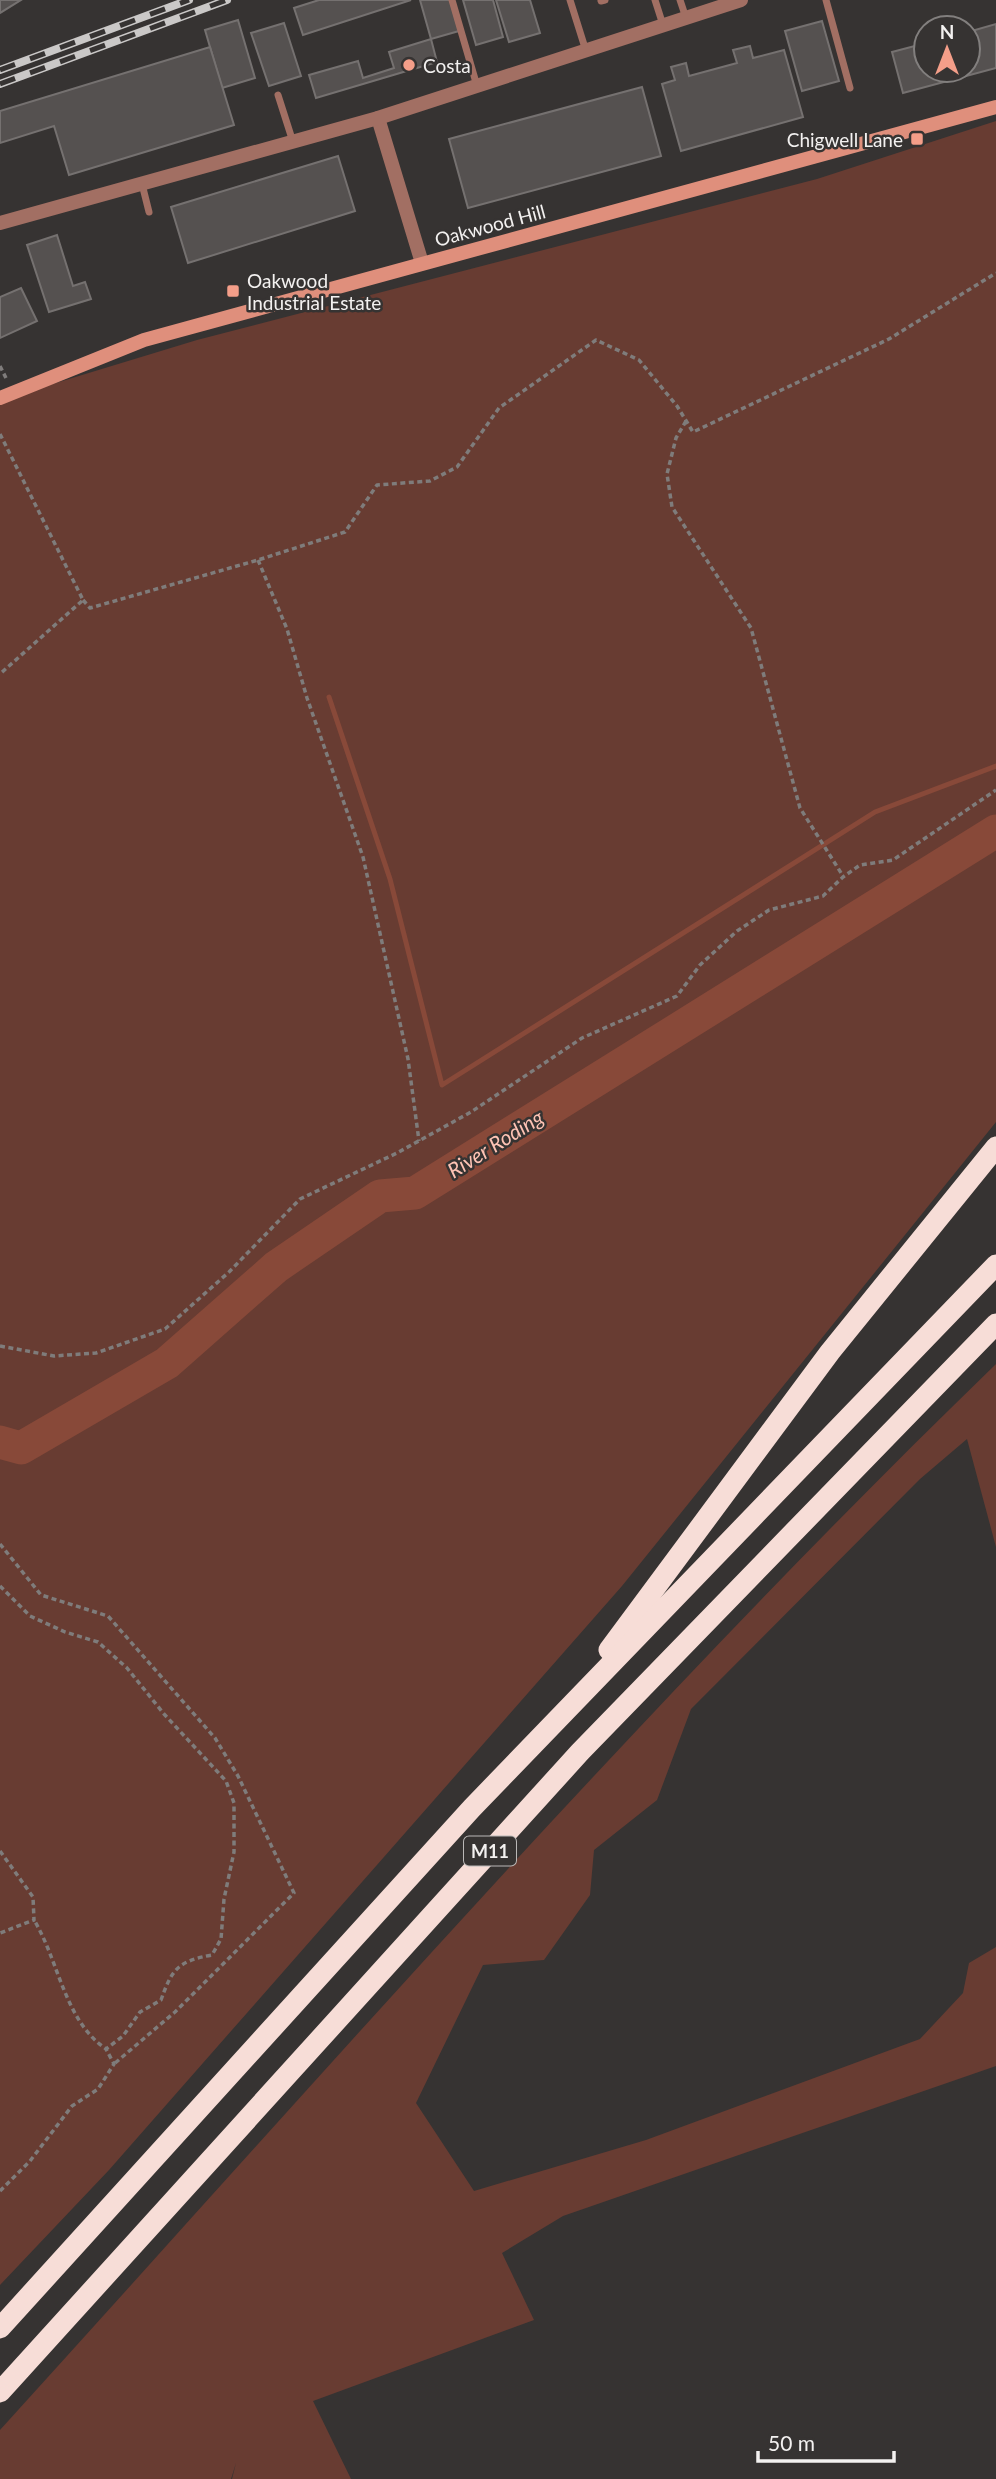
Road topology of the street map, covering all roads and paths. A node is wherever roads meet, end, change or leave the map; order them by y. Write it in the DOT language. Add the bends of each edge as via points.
graph roads {
  1 [pos="452,0"];
  2 [pos="570,0"];
  3 [pos="655,0"];
  4 [pos="680,0"];
  5 [pos="741,0"];
  6 [pos="826,0"];
  7 [pos="686,18"];
  8 [pos="664,25"];
  9 [pos="586,51"];
  10 [pos="477,86"];
  11 [pos="850,88"];
  12 [pos="278,95"];
  13 [pos="996,107"];
  14 [pos="378,118"];
  15 [pos="293,142"];
  16 [pos="141,184"];
  17 [pos="149,212"];
  18 [pos="0,223"];
  19 [pos="422,263"];
  20 [pos="996,273"];
  21 [pos="0,398"];
  22 [pos="686,421"];
  23 [pos="0,434"];
  24 [pos="258,560"];
  25 [pos="83,600"];
  26 [pos="0,674"];
  27 [pos="996,790"];
  28 [pos="843,877"];
  29 [pos="419,1141"];
  30 [pos="996,1147"];
  31 [pos="996,1265"];
  32 [pos="996,1324"];
  33 [pos="0,1346"];
  34 [pos="0,1544"];
  35 [pos="0,1586"];
  36 [pos="558,1720"];
  37 [pos="0,1851"];
  38 [pos="34,1920"];
  39 [pos="0,1933"];
  40 [pos="106,2049"];
  41 [pos="114,2064"];
  42 [pos="0,2191"];
  43 [pos="0,2328"];
  44 [pos="0,2392"];
  1 -- 10 [label="lane"];
  2 -- 9 [label="lane"];
  3 -- 8 [label="lane"];
  4 -- 7 [label="lane"];
  5 -- 7 [label="street"];
  6 -- 11 [label="lane"];
  7 -- 8 [label="street"];
  8 -- 9 [label="street"];
  9 -- 10 [label="street"];
  10 -- 14 [label="street"];
  12 -- 15 [label="lane"];
  13 -- 19 [label="street, Oakwood Hill"];
  14 -- 15 [label="street"];
  14 -- 19 [label="street"];
  15 -- 16 [label="street"];
  16 -- 17 [label="lane"];
  16 -- 18 [label="street"];
  19 -- 21 [label="street, Oakwood Hill" via="144,340"];
  20 -- 22 [label="path" via="889,339 693,432"];
  22 -- 24 [label="path" via="639,360 596,340 499,408 457,467 430,481 377,485 345,531"];
  22 -- 28 [label="path" via="676,438 667,474 672,507 751,628 800,808"];
  23 -- 25 [label="path"];
  24 -- 25 [label="path" via="90,608"];
  24 -- 29 [label="path" via="287,629 363,857 408,1059"];
  25 -- 26 [label="path"];
  27 -- 28 [label="path" via="893,860 860,865"];
  28 -- 29 [label="path" via="823,896 769,910 737,931 700,965 677,996 582,1038"];
  29 -- 33 [label="path" via="300,1199 165,1329 96,1353 54,1356"];
  30 -- 36 [label="highway, M11" via="830,1352"];
  31 -- 36 [label="highway, M11"];
  32 -- 44 [label="highway, M11" via="580,1752"];
  34 -- 41 [label="path" via="41,1595 108,1616 215,1738 294,1893 176,2012"];
  35 -- 40 [label="path" via="30,1616 97,1642 127,1668 226,1781 234,1803 234,1852 221,1939 212,1955 191,1959 170,1975 161,2000 140,2012 123,2036"];
  36 -- 43 [label="highway, M11" via="472,1808"];
  37 -- 38 [label="path" via="33,1897"];
  38 -- 39 [label="path"];
  38 -- 40 [label="path" via="89,2038"];
  40 -- 41 [label="path"];
  41 -- 42 [label="path" via="97,2089 72,2106 30,2161"];
}
